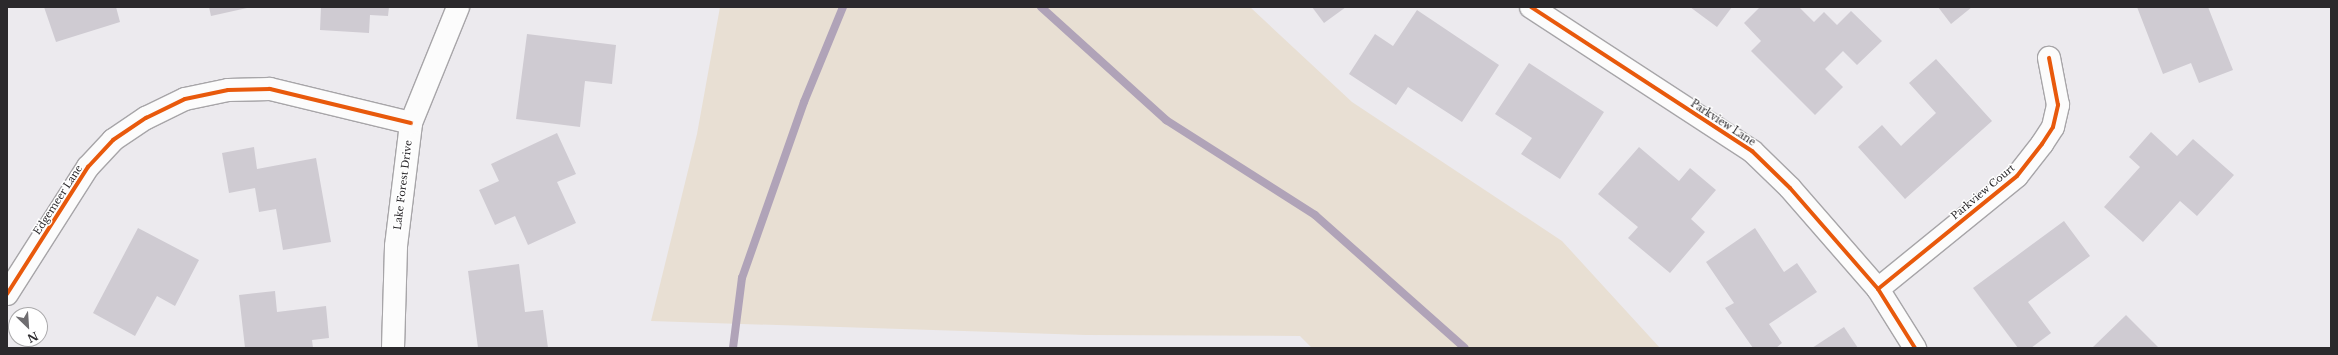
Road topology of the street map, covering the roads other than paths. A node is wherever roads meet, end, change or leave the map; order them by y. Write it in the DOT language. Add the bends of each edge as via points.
graph roads {
  1 [pos="458,7"];
  2 [pos="1531,7"];
  3 [pos="2049,58"];
  4 [pos="411,123"];
  5 [pos="1878,289"];
  6 [pos="7,294"];
  7 [pos="393,348"];
  8 [pos="1915,348"];
  1 -- 4 [label="street, Lake Forest Drive"];
  2 -- 5 [label="street, Parkview Lane" via="1752,151 1790,188"];
  3 -- 5 [label="street, Parkview Court" via="2058,105 2053,127 2042,144 2017,176"];
  4 -- 6 [label="street, Edgemeer Lane" via="270,89 228,90 185,99 146,118 112,140 98,156"];
  4 -- 7 [label="street, Lake Forest Drive" via="396,246"];
  5 -- 8 [label="street, Parkview Lane"];
}
